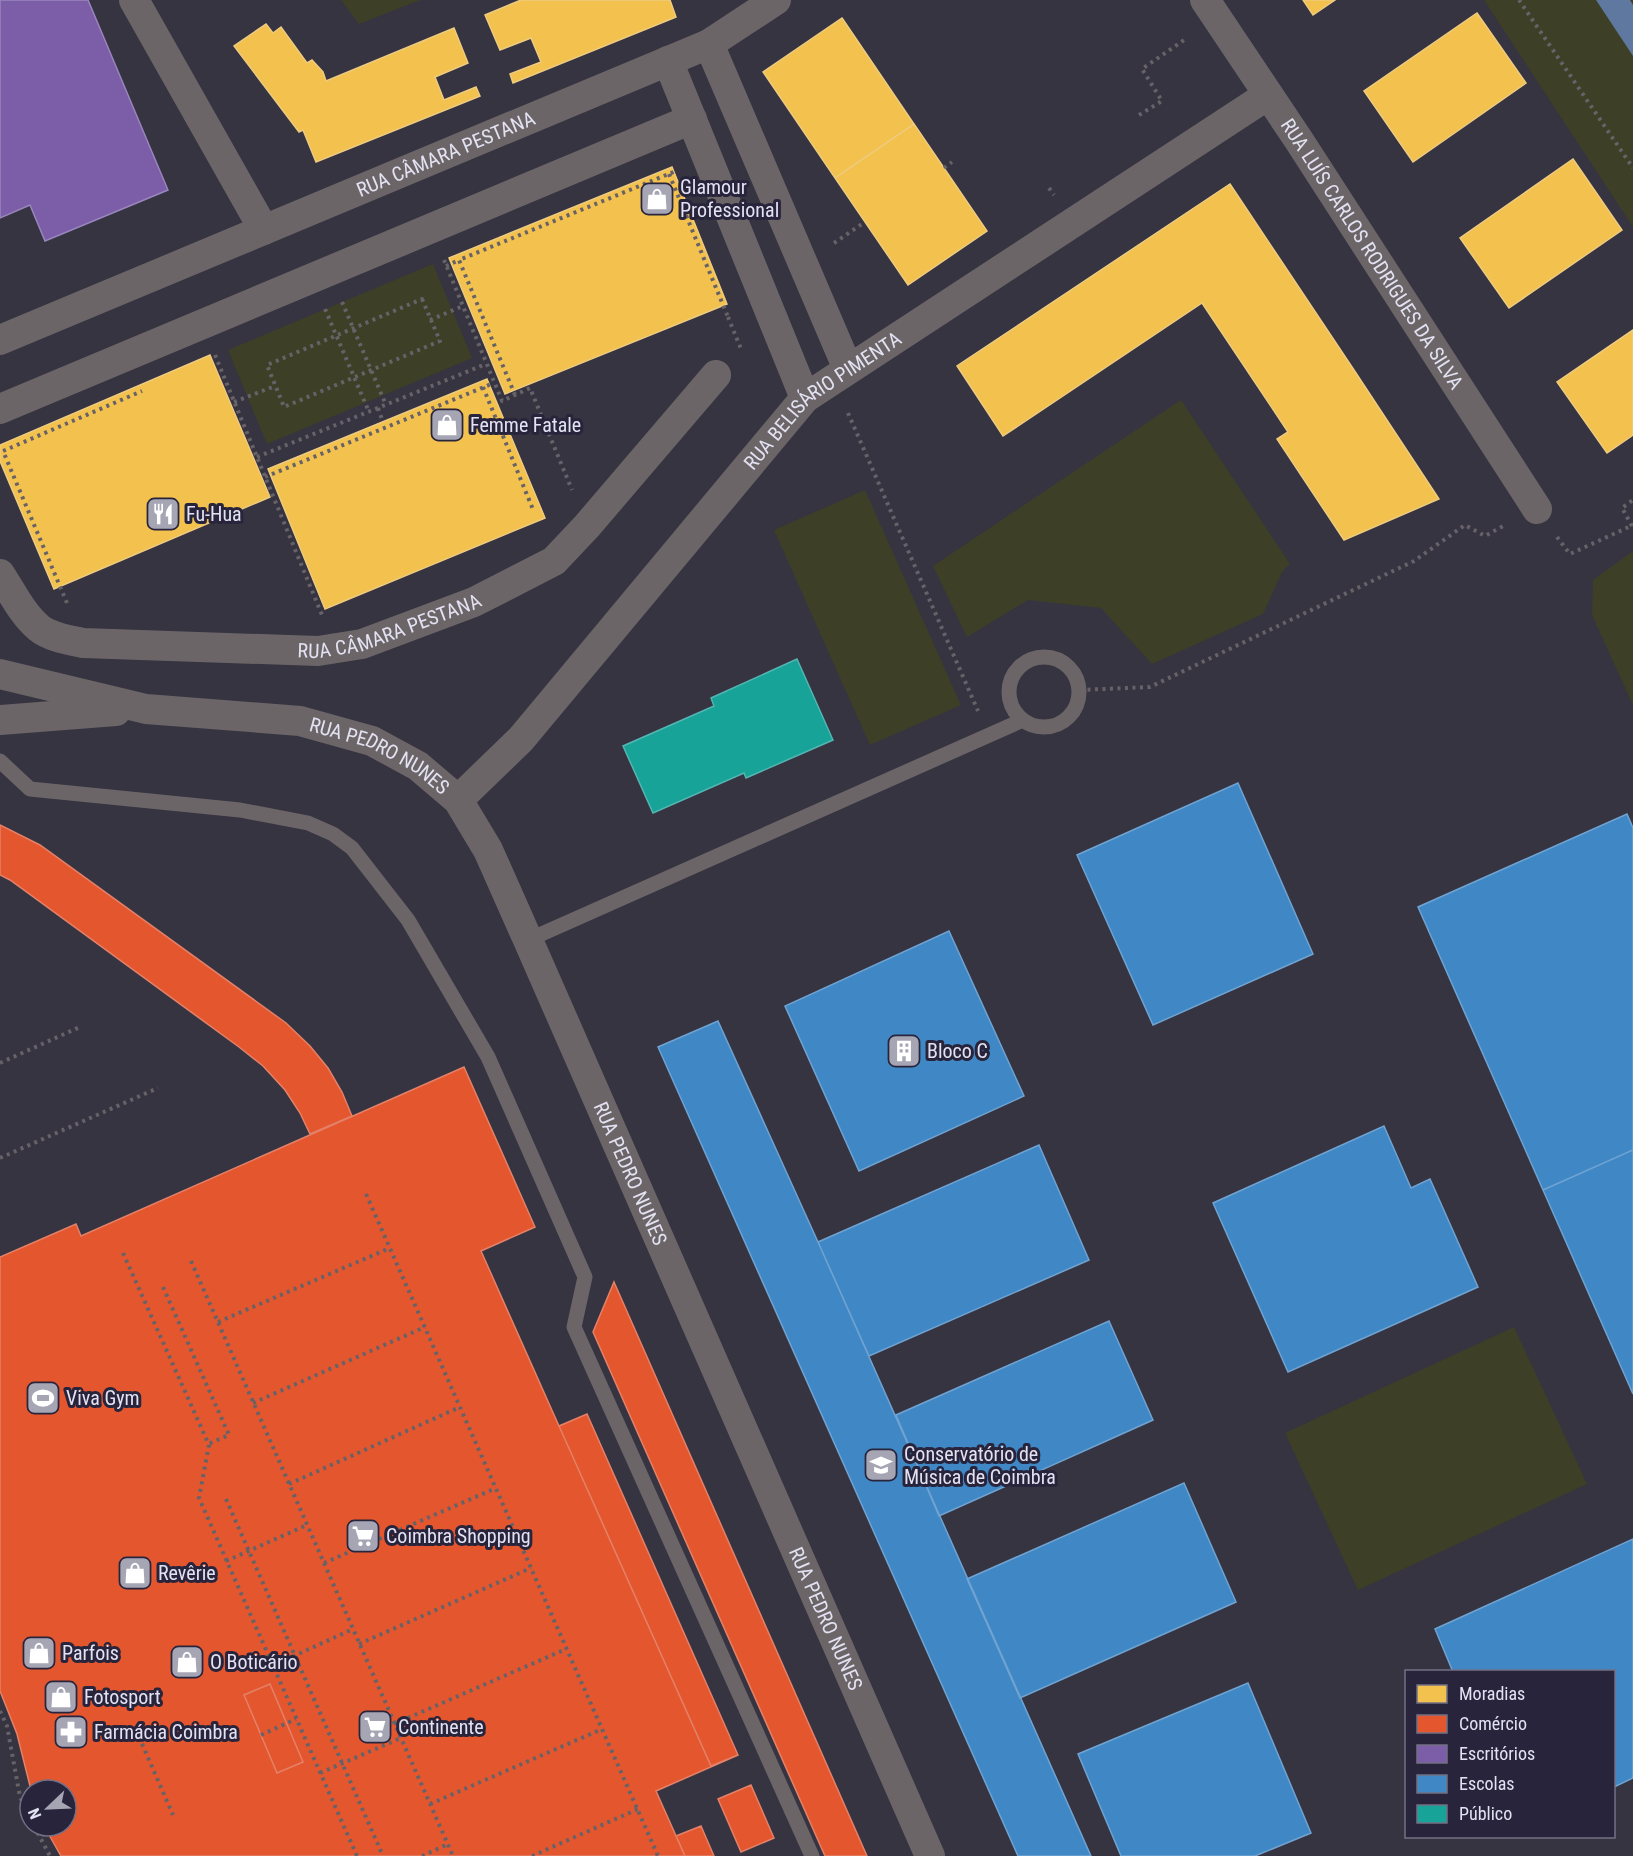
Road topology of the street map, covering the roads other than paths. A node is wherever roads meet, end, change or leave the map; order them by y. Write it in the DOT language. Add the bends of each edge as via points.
graph roads {
  1 [pos="134,0"];
  2 [pos="776,0"];
  3 [pos="1211,9"];
  4 [pos="709,44"];
  5 [pos="668,61"];
  6 [pos="1268,95"];
  7 [pos="692,119"];
  8 [pos="264,230"];
  9 [pos="0,340"];
  10 [pos="841,374"];
  11 [pos="716,375"];
  12 [pos="805,398"];
  13 [pos="0,409"];
  14 [pos="1537,509"];
  15 [pos="0,574"];
  16 [pos="0,674"];
  17 [pos="146,709"];
  18 [pos="0,720"];
  19 [pos="1023,720"];
  20 [pos="0,761"];
  21 [pos="458,800"];
  22 [pos="528,940"];
  23 [pos="812,1856"];
  24 [pos="930,1856"];
  1 -- 8 [label="street"];
  2 -- 4 [label="street, RUA CÂMARA PESTANA"];
  3 -- 6 [label="street, RUA LUÍS CARLOS RODRIGUES DA SILVA"];
  4 -- 5 [label="street, RUA CÂMARA PESTANA"];
  4 -- 10 [label="street"];
  5 -- 7 [label="street"];
  5 -- 8 [label="street, RUA CÂMARA PESTANA"];
  6 -- 10 [label="street, RUA BELISÁRIO PIMENTA"];
  6 -- 14 [label="street, RUA LUÍS CARLOS RODRIGUES DA SILVA"];
  7 -- 12 [label="street"];
  7 -- 13 [label="street"];
  8 -- 9 [label="street, RUA CÂMARA PESTANA"];
  10 -- 12 [label="street, RUA BELISÁRIO PIMENTA"];
  11 -- 15 [label="street, RUA CÂMARA PESTANA" via="554,561 474,602 362,644 318,651 83,643 40,629"];
  12 -- 21 [label="street, RUA BELISÁRIO PIMENTA" via="521,739"];
  16 -- 17 [label="street, RUA PEDRO NUNES"];
  17 -- 18 [label="street, RUA PEDRO NUNES"];
  17 -- 21 [label="street, RUA PEDRO NUNES" via="300,722 372,741 418,766"];
  19 -- 19 [label="lane" via="1010,700 1012,677 1029,660 1052,657 1062,661 1071,669 1080,690 1073,712 1056,725 1044,727"];
  19 -- 22 [label="lane"];
  20 -- 23 [label="lane" via="30,789 240,810 308,823 352,848 408,920 488,1057 585,1278 574,1327"];
  21 -- 22 [label="street, RUA PEDRO NUNES" via="488,850"];
  22 -- 24 [label="street, RUA PEDRO NUNES"];
}
